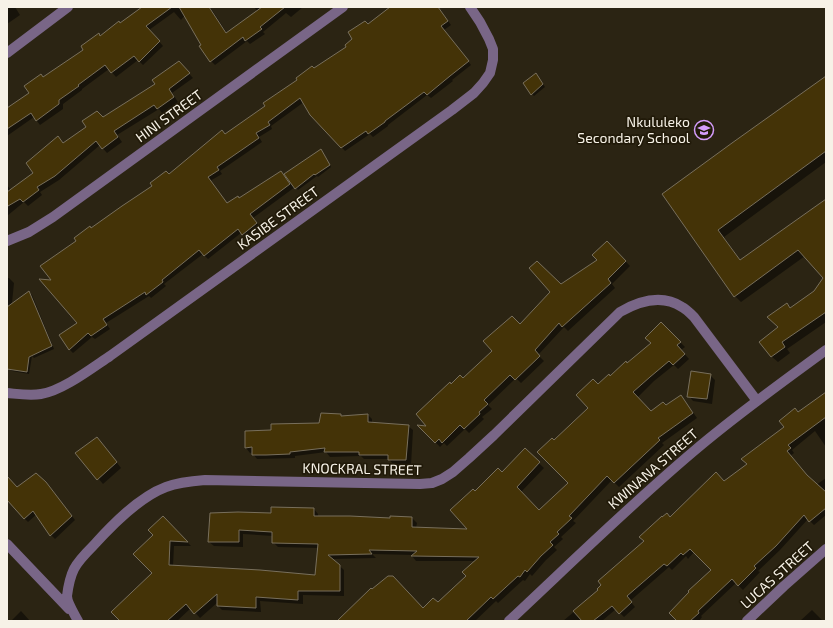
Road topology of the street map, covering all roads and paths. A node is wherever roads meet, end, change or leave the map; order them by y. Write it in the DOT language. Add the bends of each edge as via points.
graph roads {
  1 [pos="68,7"];
  2 [pos="343,7"];
  3 [pos="470,7"];
  4 [pos="7,52"];
  5 [pos="7,241"];
  6 [pos="826,350"];
  7 [pos="7,393"];
  8 [pos="757,401"];
  9 [pos="7,544"];
  10 [pos="826,549"];
  11 [pos="76,617"];
  12 [pos="509,621"];
  13 [pos="747,621"];
  1 -- 4 [label="street"];
  2 -- 5 [label="street, HINI STREET" via="53,217 29,232"];
  3 -- 7 [label="street, KASIBE STREET" via="493,49 490,73 474,94 77,378 51,392 29,395"];
  6 -- 8 [label="street, KWINANA STREET"];
  8 -- 11 [label="street, KNOCKRAL STREET" via="694,317 682,306 657,300 644,301 620,312 494,435 453,472 432,483 206,480 182,482 151,494 103,535 74,569 67,598"];
  8 -- 12 [label="street, KWINANA STREET" via="651,487"];
  9 -- 11 [label="street, KNOCKRAL STREET"];
  10 -- 13 [label="street, LUCAS STREET"];
}
